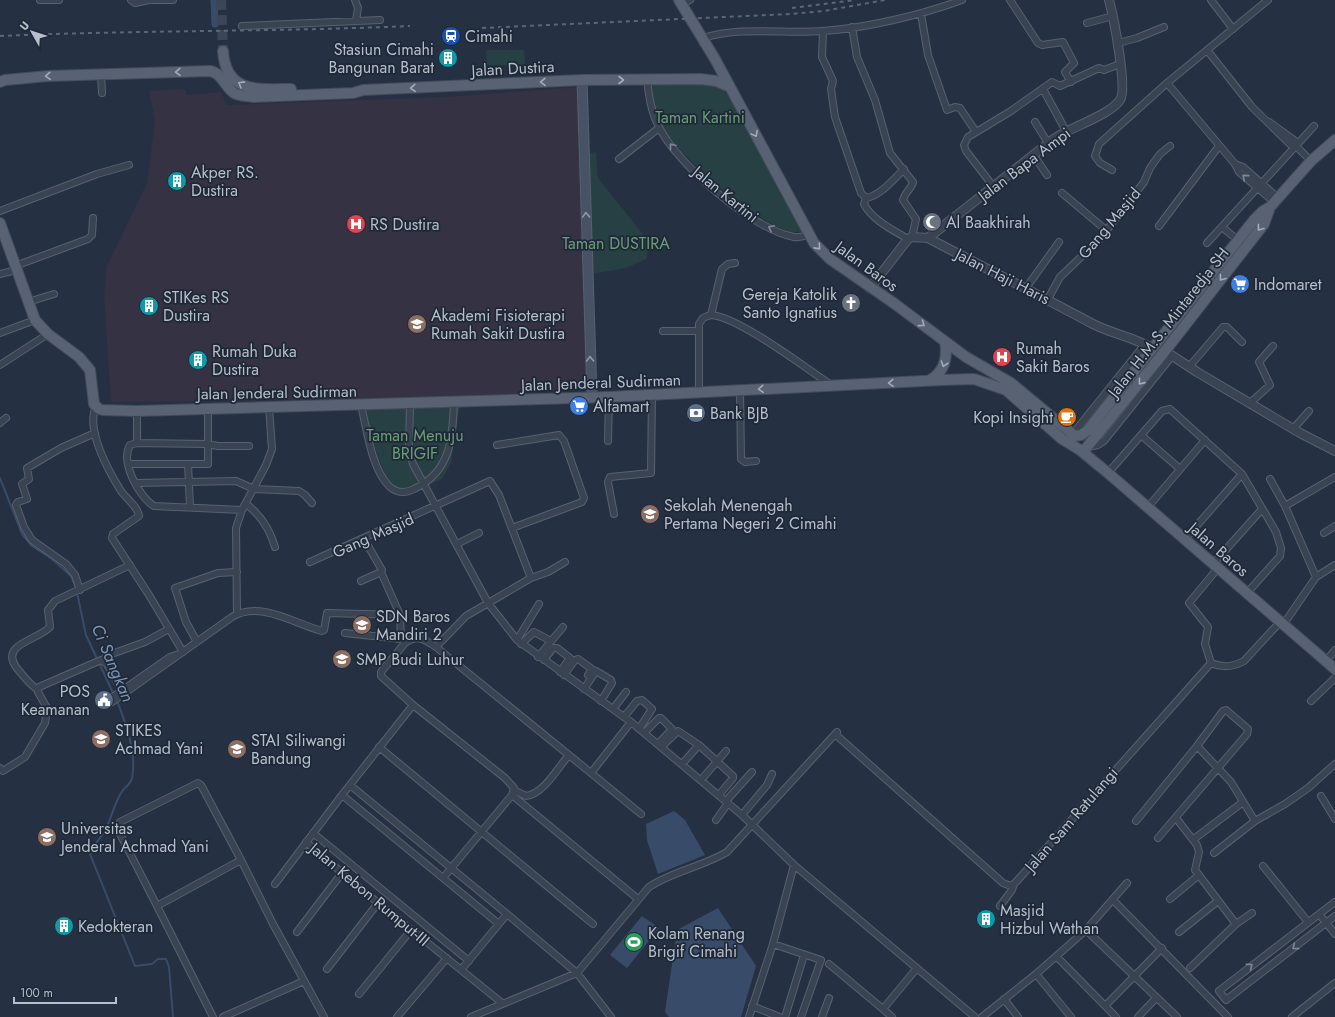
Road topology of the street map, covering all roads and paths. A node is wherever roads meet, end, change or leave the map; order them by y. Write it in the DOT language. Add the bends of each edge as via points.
graph roads {
  1 [pos="40,0"];
  2 [pos="59,0"];
  3 [pos="131,0"];
  4 [pos="173,0"];
  5 [pos="355,0"];
  6 [pos="962,0"];
  7 [pos="1010,0"];
  8 [pos="1109,0"];
  9 [pos="1211,0"];
  10 [pos="1268,0"];
  11 [pos="684,1"];
  12 [pos="921,14"];
  13 [pos="1113,16"];
  14 [pos="356,20"];
  15 [pos="380,20"];
  16 [pos="1087,23"];
  17 [pos="242,26"];
  18 [pos="852,27"];
  19 [pos="1164,27"];
  20 [pos="1233,29"];
  21 [pos="823,31"];
  22 [pos="703,38"];
  23 [pos="1118,43"];
  24 [pos="1207,50"];
  25 [pos="223,51"];
  26 [pos="715,59"];
  27 [pos="1120,64"];
  28 [pos="101,74"];
  29 [pos="702,79"];
  30 [pos="582,80"];
  31 [pos="647,80"];
  32 [pos="0,82"];
  33 [pos="1072,82"];
  34 [pos="1167,83"];
  35 [pos="730,87"];
  36 [pos="1043,89"];
  37 [pos="362,90"];
  38 [pos="102,93"];
  39 [pos="1035,122"];
  40 [pos="1314,126"];
  41 [pos="659,128"];
  42 [pos="1066,131"];
  43 [pos="976,132"];
  44 [pos="1335,140"];
  45 [pos="1048,143"];
  46 [pos="1170,146"];
  47 [pos="1219,146"];
  48 [pos="1296,146"];
  49 [pos="1033,154"];
  50 [pos="619,159"];
  51 [pos="1311,160"];
  52 [pos="129,165"];
  53 [pos="904,169"];
  54 [pos="1112,170"];
  55 [pos="1047,175"];
  56 [pos="993,186"];
  57 [pos="1260,186"];
  58 [pos="1062,193"];
  59 [pos="866,198"];
  60 [pos="1274,202"];
  61 [pos="0,211"];
  62 [pos="93,218"];
  63 [pos="0,223"];
  64 [pos="1159,226"];
  65 [pos="1222,227"];
  66 [pos="1106,230"];
  67 [pos="808,235"];
  68 [pos="910,238"];
  69 [pos="928,238"];
  70 [pos="1059,242"];
  71 [pos="1207,243"];
  72 [pos="1242,244"];
  73 [pos="735,263"];
  74 [pos="15,268"];
  75 [pos="0,274"];
  76 [pos="870,288"];
  77 [pos="1026,288"];
  78 [pos="54,294"];
  79 [pos="1048,299"];
  80 [pos="28,302"];
  81 [pos="711,315"];
  82 [pos="35,320"];
  83 [pos="664,331"];
  84 [pos="699,331"];
  85 [pos="0,333"];
  86 [pos="48,334"];
  87 [pos="946,342"];
  88 [pos="1242,342"];
  89 [pos="1149,346"];
  90 [pos="1273,346"];
  91 [pos="1169,354"];
  92 [pos="0,365"];
  93 [pos="977,365"];
  94 [pos="1189,367"];
  95 [pos="974,379"];
  96 [pos="930,380"];
  97 [pos="830,384"];
  98 [pos="740,390"];
  99 [pos="699,392"];
  100 [pos="652,395"];
  101 [pos="609,397"];
  102 [pos="592,398"];
  103 [pos="454,401"];
  104 [pos="410,403"];
  105 [pos="1250,403"];
  106 [pos="361,405"];
  107 [pos="96,407"];
  108 [pos="269,407"];
  109 [pos="208,408"];
  110 [pos="137,411"];
  111 [pos="1309,411"];
  112 [pos="6,418"];
  113 [pos="1098,418"];
  114 [pos="0,423"];
  115 [pos="1293,429"];
  116 [pos="95,433"];
  117 [pos="1072,435"];
  118 [pos="1141,435"];
  119 [pos="1205,440"];
  120 [pos="608,441"];
  121 [pos="137,442"];
  122 [pos="207,444"];
  123 [pos="497,445"];
  124 [pos="249,446"];
  125 [pos="1086,450"];
  126 [pos="1335,451"];
  127 [pos="756,461"];
  128 [pos="128,464"];
  129 [pos="188,464"];
  130 [pos="1180,469"];
  131 [pos="1108,473"];
  132 [pos="1242,474"];
  133 [pos="1335,477"];
  134 [pos="1270,479"];
  135 [pos="190,482"];
  136 [pos="136,483"];
  137 [pos="424,484"];
  138 [pos="254,489"];
  139 [pos="246,504"];
  140 [pos="312,504"];
  141 [pos="435,506"];
  142 [pos="1285,506"];
  143 [pos="190,507"];
  144 [pos="1148,507"];
  145 [pos="1262,509"];
  146 [pos="242,510"];
  147 [pos="614,514"];
  148 [pos="1335,526"];
  149 [pos="512,528"];
  150 [pos="479,533"];
  151 [pos="1324,533"];
  152 [pos="364,539"];
  153 [pos="1185,539"];
  154 [pos="457,544"];
  155 [pos="276,547"];
  156 [pos="310,562"];
  157 [pos="565,562"];
  158 [pos="130,565"];
  159 [pos="1335,565"];
  160 [pos="1216,566"];
  161 [pos="237,572"];
  162 [pos="381,572"];
  163 [pos="1316,577"];
  164 [pos="531,578"];
  165 [pos="360,581"];
  166 [pos="78,591"];
  167 [pos="1247,593"];
  168 [pos="488,603"];
  169 [pos="539,604"];
  170 [pos="237,614"];
  171 [pos="400,615"];
  172 [pos="1282,624"];
  173 [pos="562,627"];
  174 [pos="169,629"];
  175 [pos="345,633"];
  176 [pos="403,641"];
  177 [pos="551,641"];
  178 [pos="197,642"];
  179 [pos="519,642"];
  180 [pos="436,647"];
  181 [pos="1335,650"];
  182 [pos="181,653"];
  183 [pos="541,659"];
  184 [pos="99,661"];
  185 [pos="1326,661"];
  186 [pos="1210,663"];
  187 [pos="1335,669"];
  188 [pos="562,673"];
  189 [pos="1335,678"];
  190 [pos="582,688"];
  191 [pos="38,690"];
  192 [pos="626,692"];
  193 [pos="122,693"];
  194 [pos="112,700"];
  195 [pos="601,701"];
  196 [pos="1311,701"];
  197 [pos="413,705"];
  198 [pos="613,709"];
  199 [pos="624,717"];
  200 [pos="631,722"];
  201 [pos="642,731"];
  202 [pos="660,746"];
  203 [pos="699,746"];
  204 [pos="1197,746"];
  205 [pos="379,747"];
  206 [pos="726,751"];
  207 [pos="569,755"];
  208 [pos="717,762"];
  209 [pos="682,764"];
  210 [pos="1335,764"];
  211 [pos="1219,767"];
  212 [pos="0,768"];
  213 [pos="752,772"];
  214 [pos="591,773"];
  215 [pos="772,774"];
  216 [pos="700,780"];
  217 [pos="350,785"];
  218 [pos="513,793"];
  219 [pos="342,795"];
  220 [pos="719,795"];
  221 [pos="1321,796"];
  222 [pos="727,802"];
  223 [pos="1243,802"];
  224 [pos="641,814"];
  225 [pos="742,815"];
  226 [pos="1176,818"];
  227 [pos="1335,819"];
  228 [pos="716,820"];
  229 [pos="1136,821"];
  230 [pos="1255,821"];
  231 [pos="753,824"];
  232 [pos="482,830"];
  233 [pos="313,833"];
  234 [pos="1158,838"];
  235 [pos="1194,839"];
  236 [pos="306,842"];
  237 [pos="1214,853"];
  238 [pos="241,860"];
  239 [pos="794,865"];
  240 [pos="1264,866"];
  241 [pos="451,868"];
  242 [pos="342,873"];
  243 [pos="1199,875"];
  244 [pos="443,878"];
  245 [pos="1127,883"];
  246 [pos="275,884"];
  247 [pos="1014,884"];
  248 [pos="638,899"];
  249 [pos="1170,899"];
  250 [pos="1114,901"];
  251 [pos="1218,901"];
  252 [pos="1335,902"];
  253 [pos="378,903"];
  254 [pos="157,906"];
  255 [pos="1000,906"];
  256 [pos="1252,913"];
  257 [pos="507,914"];
  258 [pos="1319,914"];
  259 [pos="1335,916"];
  260 [pos="1308,922"];
  261 [pos="1326,923"];
  262 [pos="499,924"];
  263 [pos="593,924"];
  264 [pos="1236,924"];
  265 [pos="411,930"];
  266 [pos="1086,930"];
  267 [pos="298,932"];
  268 [pos="1179,932"];
  269 [pos="1335,934"];
  270 [pos="772,944"];
  271 [pos="1162,948"];
  272 [pos="804,955"];
  273 [pos="1057,957"];
  274 [pos="447,958"];
  275 [pos="468,961"];
  276 [pos="829,964"];
  277 [pos="917,968"];
  278 [pos="1190,968"];
  279 [pos="327,969"];
  280 [pos="461,970"];
  281 [pos="577,973"];
  282 [pos="1036,974"];
  283 [pos="1134,977"];
  284 [pos="304,981"];
  285 [pos="1335,983"];
  286 [pos="359,994"];
  287 [pos="829,998"];
  288 [pos="1156,998"];
  289 [pos="1004,999"];
  290 [pos="502,1003"];
  291 [pos="752,1006"];
  292 [pos="1105,1006"];
  293 [pos="882,1009"];
  294 [pos="1294,1016"];
  295 [pos="213,1017"];
  296 [pos="223,1017"];
  297 [pos="324,1017"];
  298 [pos="397,1017"];
  299 [pos="471,1017"];
  300 [pos="611,1017"];
  301 [pos="749,1017"];
  302 [pos="780,1017"];
  303 [pos="785,1017"];
  304 [pos="801,1017"];
  305 [pos="822,1017"];
  306 [pos="892,1017"];
  307 [pos="975,1017"];
  308 [pos="982,1017"];
  309 [pos="1018,1017"];
  310 [pos="1071,1017"];
  311 [pos="1116,1017"];
  312 [pos="1138,1017"];
  313 [pos="1177,1017"];
  314 [pos="1228,1017"];
  1 -- 2 [label="street"];
  3 -- 4 [label="street" via="135,3"];
  5 -- 14 [label="street" via="358,8"];
  6 -- 12 [label="street"];
  7 -- 33 [label="street" via="1038,43 1047,45 1063,42 1074,63 1065,72"];
  8 -- 13 [label="street, Jalan Bapa Ampi"];
  9 -- 20 [label="street"];
  10 -- 20 [label="street"];
  11 -- 22 [label="main road, Jalan Baros"];
  12 -- 18 [label="street"];
  12 -- 43 [label="street" via="928,54 947,110 960,108"];
  13 -- 16 [label="street"];
  13 -- 23 [label="street, Jalan Bapa Ampi"];
  14 -- 15 [label="street"];
  14 -- 17 [label="street"];
  18 -- 21 [label="street"];
  18 -- 53 [label="street" via="857,57 875,100 890,153"];
  19 -- 23 [label="street"];
  20 -- 24 [label="street"];
  21 -- 22 [label="street" via="734,31"];
  21 -- 59 [label="street" via="822,58 833,81 831,89 835,117 861,193"];
  22 -- 26 [label="main road, Jalan Baros"];
  23 -- 27 [label="street, Jalan Bapa Ampi"];
  24 -- 34 [label="street"];
  24 -- 48 [label="street" via="1264,120"];
  37 -- 25 [label="main road, one-way" via="353,87 249,88 232,79 226,70"];
  26 -- 29 [label="main road" via="714,67"];
  26 -- 35 [label="main road, Jalan Baros"];
  27 -- 33 [label="street" via="1104,70 1099,68"];
  27 -- 42 [label="street, Jalan Bapa Ampi" via="1123,91 1121,99 1101,115"];
  28 -- 32 [label="main road, one-way" via="48,76"];
  37 -- 28 [label="main road, Jalan Dustira, one-way" via="353,93 244,96 229,89 216,73 210,71"];
  28 -- 38 [label="street"];
  29 -- 31 [label="main road, Jalan Dustira"];
  29 -- 35 [label="main road, Jalan Dustira"];
  30 -- 31 [label="main road, Jalan Dustira, one-way"];
  30 -- 37 [label="main road, Jalan Dustira, one-way"];
  102 -- 30 [label="main road, one-way"];
  31 -- 41 [label="street, Jalan Kartini" via="653,113"];
  33 -- 36 [label="street" via="1060,86 1052,82"];
  34 -- 47 [label="street"];
  34 -- 54 [label="street" via="1098,144 1095,156 1100,163"];
  35 -- 67 [label="main road, Jalan Baros, one-way"];
  36 -- 42 [label="street"];
  36 -- 43 [label="street"];
  39 -- 45 [label="street"];
  40 -- 48 [label="street"];
  41 -- 50 [label="street"];
  67 -- 41 [label="street, Jalan Kartini, one-way" via="795,237 785,234 747,215 711,188"];
  42 -- 45 [label="street, Jalan Bapa Ampi"];
  43 -- 56 [label="street" via="966,141 966,151"];
  44 -- 51 [label="main road, Jalan H.M.S. Mintaredja SH"];
  45 -- 49 [label="street, Jalan Bapa Ampi"];
  46 -- 66 [label="street, Gang Masjid" via="1160,154 1144,182"];
  47 -- 57 [label="street"];
  47 -- 64 [label="street"];
  48 -- 51 [label="street"];
  48 -- 57 [label="street"];
  49 -- 55 [label="street"];
  49 -- 56 [label="street, Jalan Bapa Ampi"];
  51 -- 60 [label="main road, Jalan H.M.S. Mintaredja SH"];
  52 -- 61 [label="street" via="97,174"];
  53 -- 59 [label="street" via="889,184"];
  53 -- 68 [label="street" via="913,183 903,200 916,219"];
  56 -- 69 [label="street, Jalan Bapa Ampi"];
  57 -- 60 [label="street"];
  57 -- 65 [label="street"];
  58 -- 66 [label="street"];
  59 -- 68 [label="street" via="864,204 870,212 884,224"];
  60 -- 72 [label="main road, Jalan H.M.S. Mintaredja SH" via="1267,218"];
  62 -- 74 [label="street" via="92,235 88,239"];
  63 -- 74 [label="main road"];
  65 -- 71 [label="street"];
  65 -- 72 [label="street"];
  66 -- 79 [label="street, Gang Masjid" via="1090,250 1060,277"];
  67 -- 76 [label="main road, Jalan Baros, one-way" via="830,259"];
  68 -- 69 [label="street, Jalan Haji Haris"];
  68 -- 76 [label="street"];
  69 -- 77 [label="street, Jalan Haji Haris"];
  70 -- 77 [label="street"];
  72 -- 89 [label="main road, Jalan H.M.S. Mintaredja SH"];
  72 -- 91 [label="main road, Jalan H.M.S. Mintaredja SH, one-way"];
  73 -- 81 [label="street" via="728,264 722,269"];
  74 -- 75 [label="street"];
  74 -- 80 [label="main road"];
  76 -- 87 [label="main road, Jalan Baros, one-way"];
  77 -- 79 [label="street, Jalan Haji Haris"];
  78 -- 80 [label="street"];
  79 -- 89 [label="street, Jalan Haji Haris" via="1095,325"];
  80 -- 82 [label="main road"];
  81 -- 84 [label="street" via="703,318 699,324"];
  81 -- 97 [label="street" via="729,321 757,336"];
  82 -- 85 [label="street"];
  82 -- 86 [label="main road"];
  83 -- 84 [label="street"];
  84 -- 99 [label="street"];
  86 -- 92 [label="street"];
  86 -- 107 [label="main road" via="81,359 92,374 93,399"];
  87 -- 93 [label="main road, Jalan Baros"];
  87 -- 96 [label="main road, one-way" via="944,366 939,374"];
  88 -- 94 [label="street" via="1223,327"];
  89 -- 113 [label="main road, Jalan H.M.S. Mintaredja SH"];
  89 -- 117 [label="street"];
  90 -- 105 [label="street" via="1259,362 1270,385"];
  91 -- 94 [label="street"];
  91 -- 125 [label="main road, Jalan H.M.S. Mintaredja SH"];
  93 -- 95 [label="main road" via="979,373"];
  93 -- 117 [label="main road, Jalan Baros" via="1019,390"];
  94 -- 105 [label="street"];
  95 -- 96 [label="main road, Jalan Jenderal Sudirman"];
  95 -- 125 [label="main road, Jalan Jenderal Sudirman" via="1006,390 1062,439"];
  96 -- 97 [label="main road, Jalan Jenderal Sudirman, one-way"];
  97 -- 98 [label="main road, Jalan Jenderal Sudirman, one-way"];
  98 -- 99 [label="main road, Jalan Jenderal Sudirman"];
  98 -- 127 [label="street" via="741,459 745,462"];
  99 -- 100 [label="main road, Jalan Jenderal Sudirman"];
  100 -- 101 [label="main road, Jalan Jenderal Sudirman"];
  100 -- 147 [label="street" via="650,474 614,476 609,479"];
  101 -- 102 [label="main road, Jalan Jenderal Sudirman"];
  101 -- 120 [label="street"];
  102 -- 103 [label="main road, Jalan Jenderal Sudirman"];
  103 -- 104 [label="main road, Jalan Jenderal Sudirman"];
  103 -- 137 [label="street" via="453,425 446,458 441,468"];
  104 -- 106 [label="main road, Jalan Jenderal Sudirman"];
  104 -- 137 [label="street" via="409,450"];
  105 -- 115 [label="street"];
  106 -- 108 [label="main road, Jalan Jenderal Sudirman"];
  106 -- 137 [label="street" via="375,459 389,486 403,493"];
  107 -- 110 [label="main road, Jalan Jenderal Sudirman" via="103,410"];
  107 -- 116 [label="street" via="93,417"];
  108 -- 109 [label="main road, Jalan Jenderal Sudirman"];
  108 -- 138 [label="street" via="272,449"];
  109 -- 110 [label="main road, Jalan Jenderal Sudirman"];
  109 -- 122 [label="street"];
  110 -- 121 [label="street"];
  111 -- 115 [label="street"];
  112 -- 114 [label="street"];
  113 -- 117 [label="main road, Jalan H.M.S. Mintaredja SH" via="1085,433"];
  113 -- 125 [label="main road" via="1094,430 1083,446"];
  115 -- 126 [label="street"];
  116 -- 158 [label="street" via="98,446 113,477 139,513 138,518 112,536"];
  116 -- 166 [label="street" via="61,448 26,468 29,479 22,484 27,499 16,505 32,540 66,564 75,575"];
  118 -- 119 [label="street" via="1162,411 1167,409"];
  118 -- 130 [label="street"];
  118 -- 131 [label="street"];
  119 -- 130 [label="street"];
  119 -- 132 [label="street"];
  121 -- 122 [label="street"];
  121 -- 128 [label="street" via="129,446"];
  122 -- 124 [label="street"];
  122 -- 129 [label="street" via="208,464"];
  123 -- 149 [label="street" via="559,435 564,441 584,498 582,502"];
  125 -- 131 [label="main road, Jalan Baros"];
  128 -- 129 [label="street"];
  128 -- 136 [label="street"];
  129 -- 135 [label="street"];
  130 -- 144 [label="street"];
  131 -- 144 [label="main road, Jalan Baros"];
  132 -- 145 [label="street"];
  132 -- 153 [label="street"];
  133 -- 142 [label="street"];
  134 -- 142 [label="street"];
  135 -- 136 [label="street"];
  135 -- 138 [label="street" via="238,481"];
  135 -- 143 [label="street"];
  136 -- 143 [label="street" via="145,498 154,506"];
  137 -- 141 [label="street"];
  138 -- 139 [label="street"];
  138 -- 140 [label="street" via="299,491"];
  139 -- 146 [label="street"];
  139 -- 155 [label="street" via="258,513"];
  141 -- 149 [label="street, Gang Masjid" via="491,481"];
  141 -- 152 [label="street, Gang Masjid"];
  141 -- 154 [label="street"];
  142 -- 163 [label="street"];
  143 -- 146 [label="street"];
  144 -- 153 [label="main road, Jalan Baros"];
  145 -- 160 [label="street"];
  145 -- 167 [label="street" via="1281,543 1281,552 1277,560"];
  146 -- 161 [label="street" via="236,528"];
  148 -- 151 [label="street"];
  149 -- 164 [label="street"];
  150 -- 154 [label="street"];
  152 -- 156 [label="street, Gang Masjid"];
  152 -- 162 [label="street"];
  153 -- 160 [label="main road, Jalan Baros"];
  154 -- 168 [label="street"];
  157 -- 164 [label="street"];
  158 -- 166 [label="street"];
  158 -- 174 [label="street"];
  159 -- 163 [label="street"];
  160 -- 167 [label="main road, Jalan Baros"];
  160 -- 186 [label="street" via="1189,603 1208,627 1205,644"];
  161 -- 170 [label="street"];
  161 -- 178 [label="street" via="218,573 175,587 186,622"];
  162 -- 165 [label="street"];
  162 -- 171 [label="street"];
  163 -- 172 [label="street"];
  164 -- 168 [label="street"];
  166 -- 191 [label="street" via="50,606 48,610 51,624 47,629 12,650 11,658 14,665"];
  167 -- 172 [label="main road, Jalan Baros"];
  168 -- 179 [label="street"];
  168 -- 180 [label="street" via="466,616"];
  169 -- 179 [label="street"];
  170 -- 171 [label="street" via="264,612 322,631 327,613"];
  170 -- 178 [label="street"];
  171 -- 176 [label="street"];
  172 -- 185 [label="main road, Jalan Baros"];
  172 -- 186 [label="street" via="1244,661 1227,666"];
  173 -- 177 [label="street"];
  174 -- 182 [label="street"];
  174 -- 184 [label="street"];
  175 -- 176 [label="street"];
  176 -- 180 [label="street" via="414,637"];
  176 -- 197 [label="street" via="380,675"];
  177 -- 179 [label="street" via="534,632"];
  177 -- 183 [label="street"];
  178 -- 182 [label="street"];
  179 -- 183 [label="street"];
  180 -- 207 [label="street"];
  181 -- 185 [label="street"];
  182 -- 193 [label="street"];
  183 -- 188 [label="street"];
  183 -- 188 [label="street" via="553,648 557,648 570,658"];
  184 -- 191 [label="street" via="39,687"];
  184 -- 193 [label="street" via="107,664"];
  185 -- 187 [label="main road, Jalan Baros"];
  186 -- 247 [label="street, Jalan Sam Ratulangi"];
  188 -- 190 [label="street"];
  188 -- 190 [label="street" via="575,660 580,660 592,669"];
  189 -- 196 [label="street"];
  190 -- 195 [label="street"];
  190 -- 195 [label="street" via="596,671 611,680 612,683"];
  191 -- 212 [label="street" via="47,708 45,723 25,756 3,771"];
  192 -- 198 [label="street"];
  193 -- 194 [label="street"];
  195 -- 198 [label="street"];
  197 -- 205 [label="street, Jalan Kebon Rumput-III"];
  197 -- 218 [label="street" via="505,778 512,785"];
  198 -- 199 [label="street"];
  199 -- 200 [label="street"];
  199 -- 201 [label="street" via="637,701 642,700 652,709"];
  200 -- 201 [label="street"];
  200 -- 214 [label="street"];
  201 -- 202 [label="street"];
  201 -- 202 [label="street" via="661,718 672,729"];
  202 -- 203 [label="street" via="678,731"];
  202 -- 209 [label="street"];
  203 -- 208 [label="street"];
  203 -- 209 [label="street"];
  204 -- 211 [label="street"];
  204 -- 211 [label="street" via="1224,710 1248,729 1248,734"];
  204 -- 229 [label="street"];
  205 -- 217 [label="street, Jalan Kebon Rumput-III"];
  205 -- 232 [label="street"];
  206 -- 208 [label="street"];
  207 -- 214 [label="street"];
  207 -- 218 [label="street" via="534,793 526,796"];
  208 -- 216 [label="street"];
  208 -- 220 [label="street" via="733,778"];
  209 -- 216 [label="street"];
  210 -- 230 [label="street" via="1308,788"];
  211 -- 223 [label="street"];
  211 -- 226 [label="street"];
  213 -- 222 [label="street"];
  214 -- 224 [label="street"];
  215 -- 225 [label="street" via="767,785"];
  216 -- 220 [label="street"];
  217 -- 219 [label="street, Jalan Kebon Rumput-III"];
  217 -- 241 [label="street"];
  218 -- 232 [label="street"];
  218 -- 248 [label="street"];
  219 -- 233 [label="street, Jalan Kebon Rumput-III"];
  219 -- 244 [label="street"];
  220 -- 222 [label="street"];
  221 -- 227 [label="street"];
  222 -- 225 [label="street"];
  222 -- 228 [label="street"];
  223 -- 230 [label="street"];
  223 -- 235 [label="street"];
  225 -- 231 [label="street"];
  226 -- 234 [label="street"];
  226 -- 235 [label="street"];
  230 -- 237 [label="street"];
  231 -- 239 [label="street"];
  231 -- 247 [label="street, Jalan Sam Ratulangi" via="836,733 1003,882 1008,886"];
  231 -- 248 [label="street, Jalan Sam Ratulangi" via="727,852 660,880"];
  232 -- 241 [label="street"];
  232 -- 263 [label="street"];
  233 -- 236 [label="street, Jalan Kebon Rumput-III"];
  233 -- 275 [label="street"];
  235 -- 243 [label="street" via="1199,852 1195,870"];
  236 -- 242 [label="street, Jalan Kebon Rumput-III"];
  236 -- 246 [label="street"];
  238 -- 254 [label="street"];
  238 -- 254 [label="street" via="198,783 120,822 117,828"];
  238 -- 284 [label="street"];
  239 -- 270 [label="street"];
  239 -- 277 [label="street"];
  240 -- 260 [label="street"];
  241 -- 244 [label="street"];
  241 -- 257 [label="street"];
  242 -- 253 [label="street, Jalan Kebon Rumput-III"];
  242 -- 267 [label="street"];
  243 -- 249 [label="street"];
  243 -- 251 [label="street"];
  244 -- 262 [label="street"];
  245 -- 250 [label="street"];
  247 -- 255 [label="street"];
  248 -- 281 [label="street, Jalan Sam Ratulangi"];
  250 -- 266 [label="street"];
  250 -- 271 [label="street"];
  251 -- 264 [label="street"];
  251 -- 268 [label="street"];
  252 -- 258 [label="street"];
  253 -- 265 [label="street, Jalan Kebon Rumput-III"];
  253 -- 279 [label="street"];
  254 -- 295 [label="street"];
  256 -- 264 [label="street"];
  257 -- 262 [label="street"];
  257 -- 281 [label="street"];
  258 -- 260 [label="street"];
  258 -- 261 [label="street"];
  259 -- 261 [label="street"];
  261 -- 260 [label="street, one-way" via="1225,999 1220,989"];
  261 -- 269 [label="street"];
  262 -- 275 [label="street"];
  264 -- 278 [label="street"];
  265 -- 274 [label="street, Jalan Kebon Rumput-III"];
  265 -- 286 [label="street"];
  266 -- 273 [label="street"];
  266 -- 283 [label="street"];
  270 -- 272 [label="street"];
  270 -- 291 [label="street"];
  271 -- 283 [label="street"];
  271 -- 314 [label="street"];
  272 -- 303 [label="street"];
  272 -- 304 [label="street" via="821,960"];
  273 -- 282 [label="street"];
  273 -- 292 [label="street"];
  274 -- 280 [label="street, Jalan Kebon Rumput-III"];
  274 -- 298 [label="street"];
  275 -- 280 [label="street"];
  276 -- 293 [label="street"];
  277 -- 293 [label="street"];
  277 -- 307 [label="street"];
  280 -- 290 [label="street, Jalan Kebon Rumput-III"];
  281 -- 290 [label="street"];
  281 -- 300 [label="street"];
  282 -- 289 [label="street"];
  282 -- 310 [label="street"];
  283 -- 288 [label="street"];
  283 -- 292 [label="street"];
  284 -- 296 [label="street"];
  284 -- 297 [label="street"];
  285 -- 294 [label="street"];
  287 -- 305 [label="street"];
  288 -- 312 [label="street"];
  288 -- 313 [label="street"];
  289 -- 308 [label="street"];
  289 -- 309 [label="street"];
  290 -- 299 [label="street"];
  291 -- 301 [label="street"];
  291 -- 302 [label="street"];
  292 -- 311 [label="street"];
  293 -- 306 [label="street"];
}
